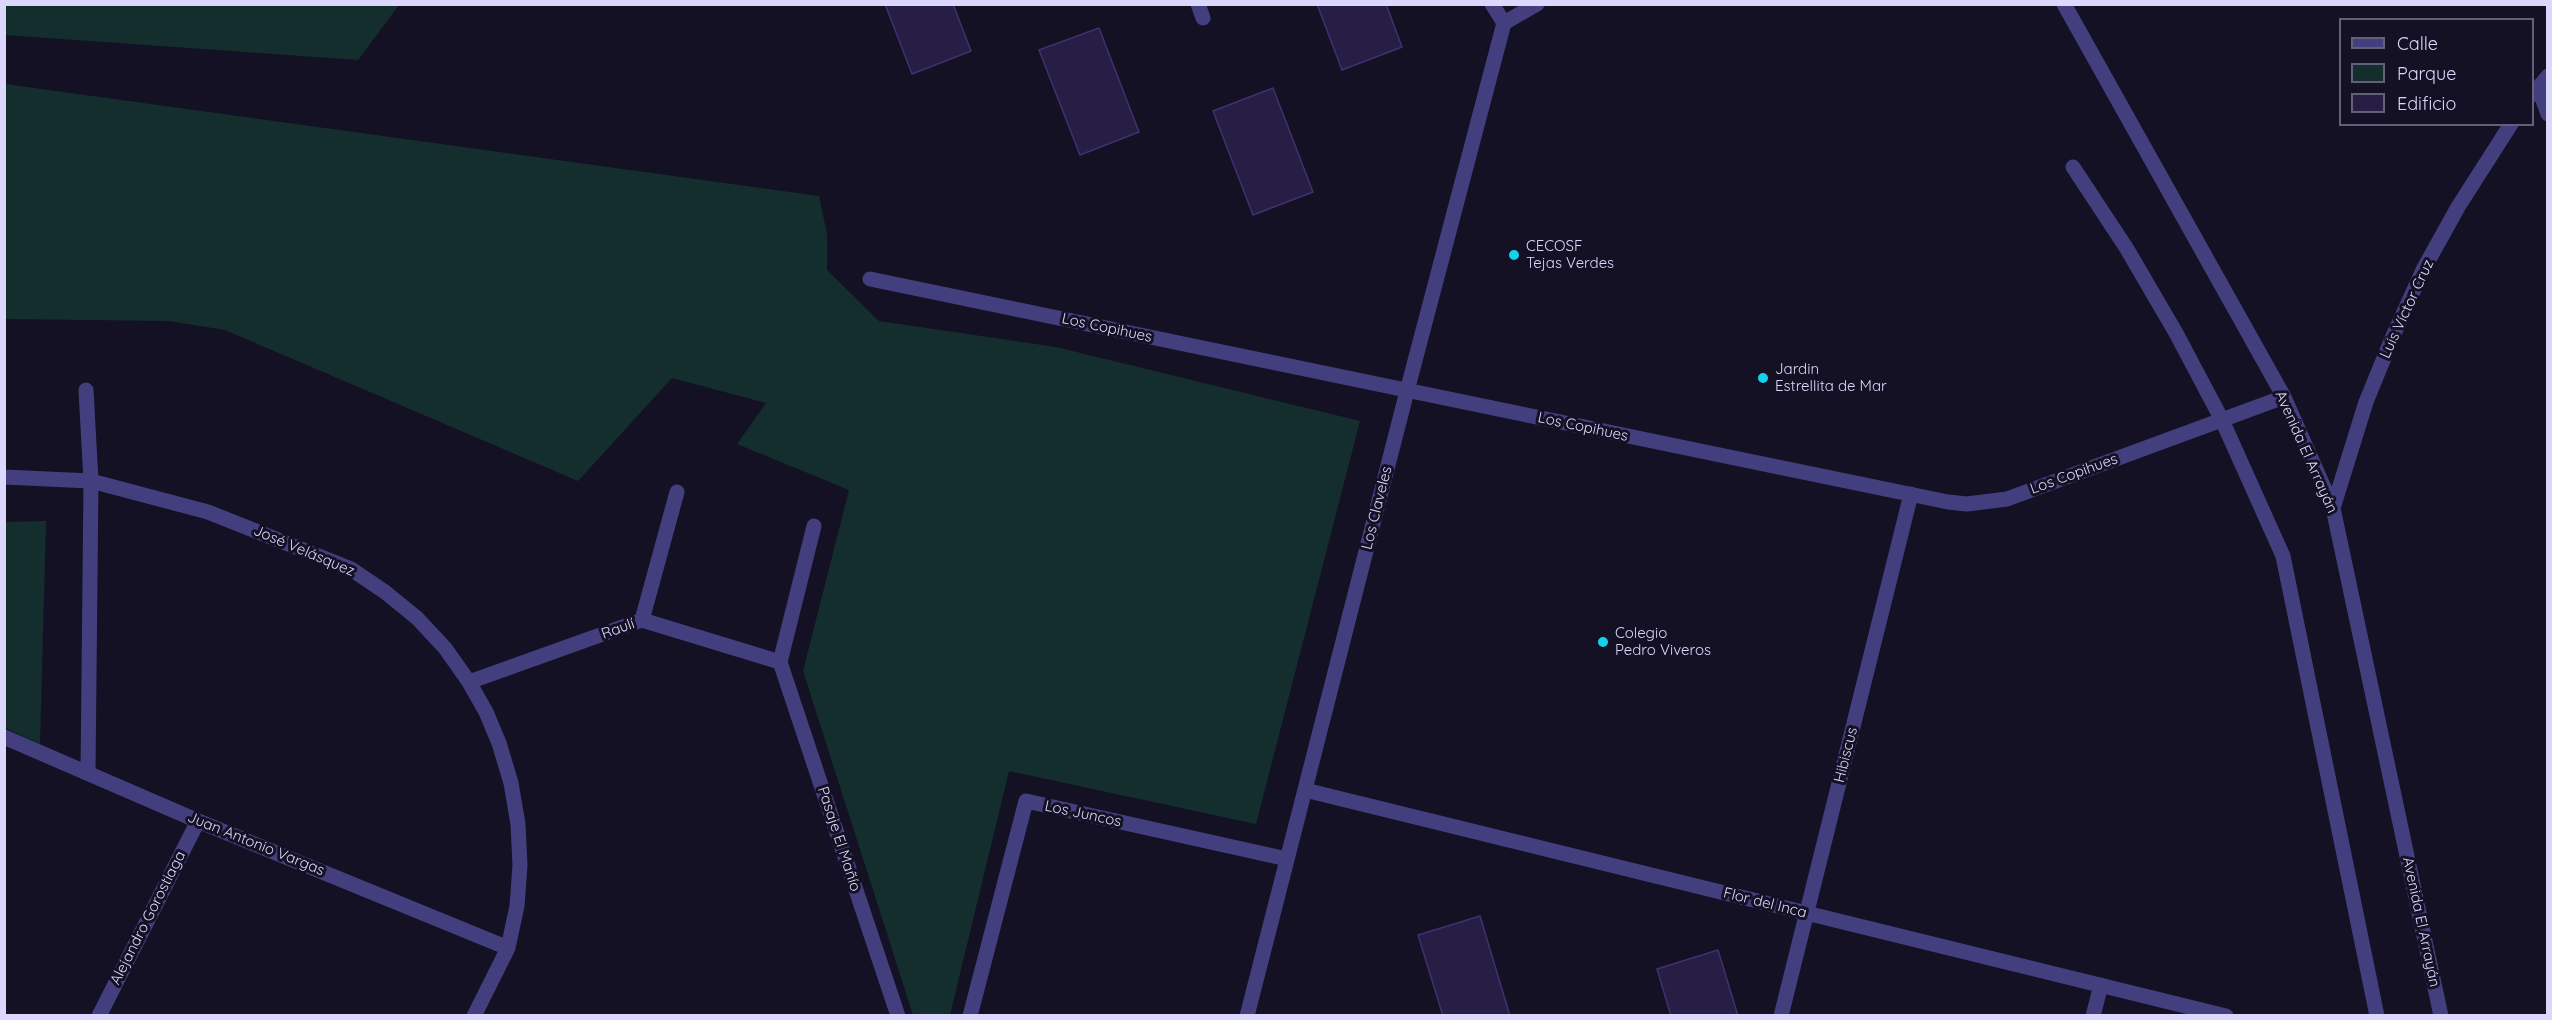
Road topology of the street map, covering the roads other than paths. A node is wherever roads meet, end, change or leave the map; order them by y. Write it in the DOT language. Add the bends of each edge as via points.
graph roads {
  1 [pos="1492,4"];
  2 [pos="1537,4"];
  3 [pos="2064,4"];
  4 [pos="1504,23"];
  5 [pos="2539,86"];
  6 [pos="2547,114"];
  7 [pos="2510,126"];
  8 [pos="2073,167"];
  9 [pos="870,279"];
  10 [pos="86,390"];
  11 [pos="1407,391"];
  12 [pos="2284,397"];
  13 [pos="2222,420"];
  14 [pos="4,477"];
  15 [pos="91,481"];
  16 [pos="677,492"];
  17 [pos="1911,494"];
  18 [pos="2333,508"];
  19 [pos="814,526"];
  20 [pos="642,620"];
  21 [pos="780,662"];
  22 [pos="469,682"];
  23 [pos="4,737"];
  24 [pos="88,773"];
  25 [pos="1305,790"];
  26 [pos="198,821"];
  27 [pos="1287,859"];
  28 [pos="1807,913"];
  29 [pos="508,948"];
  30 [pos="2101,985"];
  31 [pos="99,1016"];
  32 [pos="474,1016"];
  33 [pos="898,1016"];
  34 [pos="970,1016"];
  35 [pos="1247,1016"];
  36 [pos="1781,1016"];
  37 [pos="2093,1016"];
  38 [pos="2226,1016"];
  39 [pos="2377,1016"];
  40 [pos="2441,1016"];
  1 -- 4 [label="street"];
  2 -- 4 [label="street"];
  3 -- 12 [label="street, Avenida El Arrayán"];
  4 -- 11 [label="street, Los Claveles"];
  5 -- 6 [label="street"];
  7 -- 18 [label="street, Luis Víctor Cruz" via="2458,207 2392,336 2366,402"];
  8 -- 13 [label="street" via="2127,249"];
  9 -- 11 [label="street, Los Copihues"];
  10 -- 15 [label="street"];
  11 -- 17 [label="street, Los Copihues"];
  11 -- 25 [label="street, Los Claveles"];
  12 -- 13 [label="street, Los Copihues"];
  12 -- 18 [label="street, Avenida El Arrayán"];
  13 -- 17 [label="street, Los Copihues" via="2007,499 1967,504"];
  13 -- 39 [label="street" via="2283,556"];
  14 -- 15 [label="street, José Velásquez"];
  15 -- 22 [label="street, José Velásquez" via="208,512 351,569 417,618"];
  15 -- 24 [label="street"];
  16 -- 20 [label="street, Raulí"];
  17 -- 28 [label="street, Hibiscus"];
  18 -- 40 [label="street, Avenida El Arrayán"];
  19 -- 21 [label="street"];
  20 -- 21 [label="street"];
  20 -- 22 [label="street, Raulí"];
  21 -- 33 [label="street, Pasaje El Mañío"];
  22 -- 29 [label="street, José Velásquez" via="499,743 518,824 517,906"];
  23 -- 24 [label="street, Juan Antonio Vargas"];
  24 -- 26 [label="street, Juan Antonio Vargas"];
  25 -- 27 [label="street, Los Claveles"];
  25 -- 28 [label="street, Flor del Inca"];
  26 -- 29 [label="street, Juan Antonio Vargas"];
  26 -- 31 [label="street, Alejandro Gorostiaga"];
  27 -- 34 [label="street, Los Juncos" via="1026,801"];
  27 -- 35 [label="street, Los Claveles"];
  28 -- 30 [label="street, Flor del Inca"];
  28 -- 36 [label="street, Hibiscus"];
  29 -- 32 [label="street, José Velásquez"];
  30 -- 37 [label="street"];
  30 -- 38 [label="street, Flor del Inca"];
}
